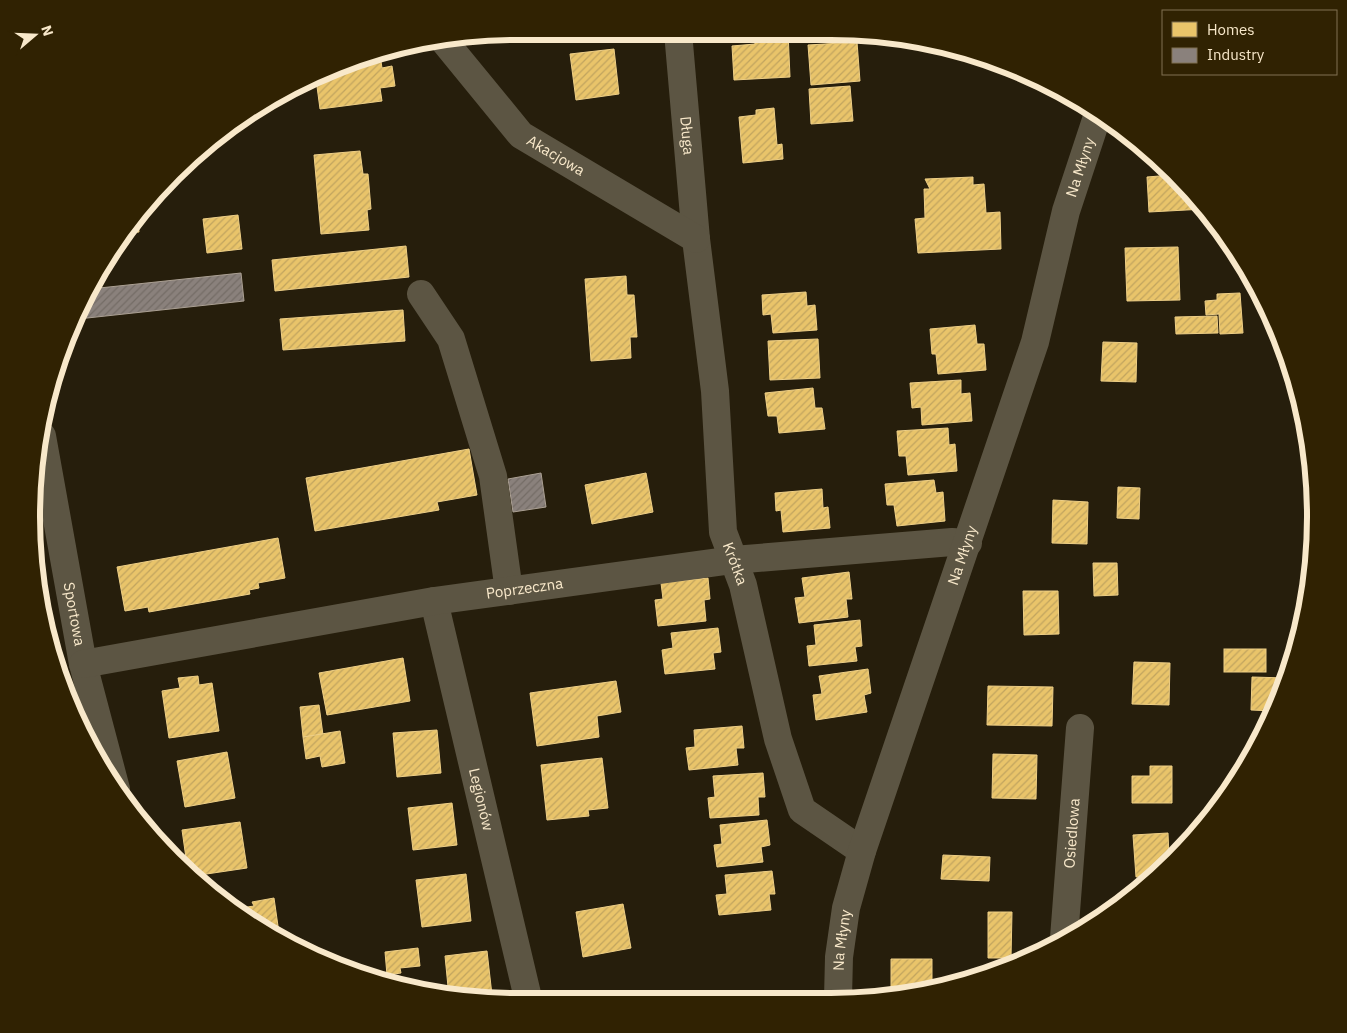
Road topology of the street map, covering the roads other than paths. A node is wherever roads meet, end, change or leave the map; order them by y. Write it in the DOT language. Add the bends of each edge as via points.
graph roads {
  1 [pos="679,40"];
  2 [pos="447,45"];
  3 [pos="1096,121"];
  4 [pos="696,239"];
  5 [pos="421,294"];
  6 [pos="45,450"];
  7 [pos="968,543"];
  8 [pos="733,560"];
  9 [pos="509,591"];
  10 [pos="434,601"];
  11 [pos="84,664"];
  12 [pos="1080,728"];
  13 [pos="110,764"];
  14 [pos="862,851"];
  15 [pos="1065,931"];
  16 [pos="527,993"];
  17 [pos="838,993"];
  1 -- 4 [label="street, Długa"];
  2 -- 4 [label="street, Akacjowa" via="521,135"];
  3 -- 7 [label="street, Na Młyny" via="1066,211 1035,342"];
  4 -- 8 [label="street, Krótka" via="715,391 723,532"];
  5 -- 9 [label="street" via="451,339 493,476"];
  6 -- 11 [label="street, Sportowa"];
  7 -- 8 [label="street, Poprzeczna"];
  7 -- 14 [label="street, Na Młyny"];
  8 -- 9 [label="street, Poprzeczna"];
  8 -- 14 [label="street, Krótka" via="743,585 778,739 802,810"];
  9 -- 10 [label="street, Poprzeczna"];
  10 -- 11 [label="street, Poprzeczna"];
  10 -- 16 [label="street, Legionów"];
  11 -- 13 [label="street, Sportowa"];
  12 -- 15 [label="street, Osiedlowa"];
  14 -- 17 [label="street, Na Młyny" via="846,908"];
}
